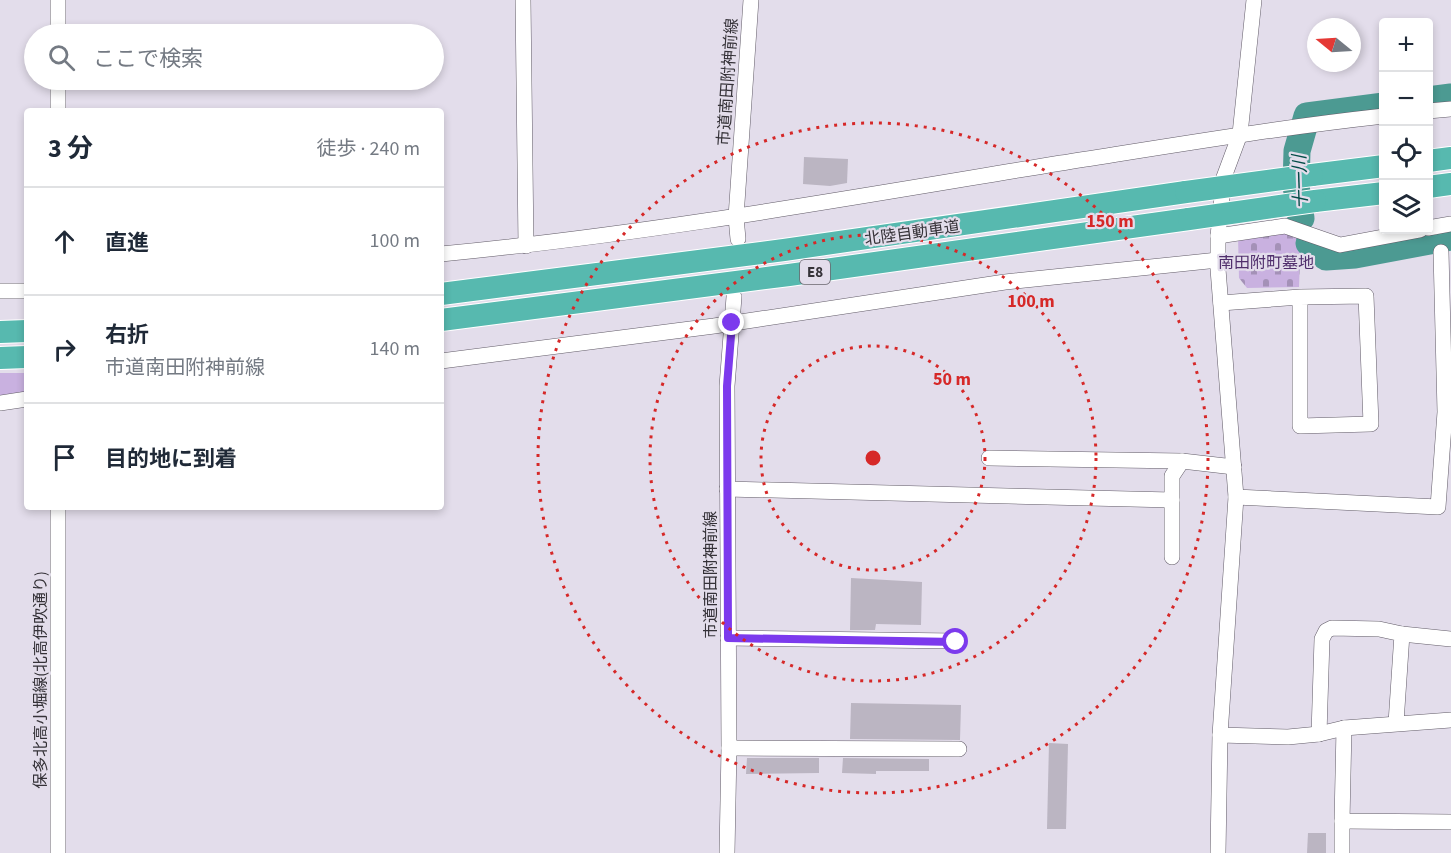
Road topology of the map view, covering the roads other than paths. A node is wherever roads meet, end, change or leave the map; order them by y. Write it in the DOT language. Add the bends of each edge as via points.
graph roads {
  1 [pos="58,0"];
  2 [pos="523,0"];
  3 [pos="751,0"];
  4 [pos="1254,0"];
  5 [pos="58,24"];
  6 [pos="58,90"];
  7 [pos="58,108"];
  8 [pos="1451,109"];
  9 [pos="1433,111"];
  10 [pos="1379,117"];
  11 [pos="1240,134"];
  12 [pos="1451,158"];
  13 [pos="1433,160"];
  14 [pos="1379,167"];
  15 [pos="1451,184"];
  16 [pos="1433,186"];
  17 [pos="1379,193"];
  18 [pos="736,217"];
  19 [pos="1451,224"];
  20 [pos="1433,227"];
  21 [pos="1399,234"];
  22 [pos="1218,236"];
  23 [pos="738,239"];
  24 [pos="526,246"];
  25 [pos="1441,252"];
  26 [pos="444,254"];
  27 [pos="1218,260"];
  28 [pos="0,291"];
  29 [pos="24,291"];
  30 [pos="444,294"];
  31 [pos="734,297"];
  32 [pos="1300,297"];
  33 [pos="1221,303"];
  34 [pos="444,320"];
  35 [pos="732,323"];
  36 [pos="444,361"];
  37 [pos="24,399"];
  38 [pos="0,403"];
  39 [pos="1448,412"];
  40 [pos="989,458"];
  41 [pos="1182,461"];
  42 [pos="1234,466"];
  43 [pos="727,489"];
  44 [pos="1236,497"];
  45 [pos="1172,500"];
  46 [pos="58,510"];
  47 [pos="1172,557"];
  48 [pos="1402,634"];
  49 [pos="728,638"];
  50 [pos="1451,639"];
  51 [pos="956,642"];
  52 [pos="1451,720"];
  53 [pos="1396,723"];
  54 [pos="1344,728"];
  55 [pos="1319,734"];
  56 [pos="1220,735"];
  57 [pos="729,748"];
  58 [pos="959,748"];
  59 [pos="1342,821"];
  60 [pos="1451,822"];
  61 [pos="58,853"];
  62 [pos="727,853"];
  63 [pos="1218,853"];
  64 [pos="1342,853"];
  1 -- 5 [label="street"];
  2 -- 24 [label="street"];
  3 -- 18 [label="street, 市道南田附神前線"];
  4 -- 11 [label="street"];
  6 -- 7 [label="street"];
  8 -- 9 [label="street"];
  10 -- 11 [label="street"];
  11 -- 18 [label="street"];
  11 -- 22 [label="street" via="1224,177"];
  12 -- 13 [label="highway"];
  14 -- 30 [label="highway, 北陸自動車道 / E8, bridge"];
  15 -- 16 [label="highway"];
  17 -- 34 [label="highway, 北陸自動車道 / E8, bridge"];
  18 -- 23 [label="street, 市道南田附神前線"];
  18 -- 24 [label="street"];
  19 -- 20 [label="street"];
  21 -- 22 [label="street" via="1340,245 1285,226"];
  22 -- 27 [label="street"];
  24 -- 26 [label="street"];
  25 -- 39 [label="street"];
  27 -- 33 [label="street"];
  27 -- 35 [label="street" via="1005,282"];
  28 -- 29 [label="street"];
  31 -- 35 [label="street, 市道南田附神前線"];
  32 -- 32 [label="street" via="1366,296 1371,424 1300,426"];
  32 -- 33 [label="street"];
  33 -- 42 [label="street"];
  35 -- 36 [label="street"];
  35 -- 43 [label="street, 市道南田附神前線" via="727,386"];
  37 -- 38 [label="street"];
  39 -- 44 [label="street" via="1438,507"];
  40 -- 41 [label="street"];
  41 -- 42 [label="street"];
  41 -- 45 [label="street" via="1172,476"];
  42 -- 44 [label="street"];
  43 -- 45 [label="street"];
  43 -- 49 [label="street, 市道南田附神前線"];
  44 -- 56 [label="street"];
  45 -- 47 [label="street"];
  46 -- 61 [label="street, 保多北高小堀線(北高伊吹通り)"];
  48 -- 50 [label="street"];
  48 -- 53 [label="street"];
  48 -- 55 [label="street" via="1335,627 1324,633"];
  49 -- 51 [label="street"];
  49 -- 57 [label="street, 市道南田附神前線"];
  52 -- 53 [label="street"];
  53 -- 54 [label="street"];
  54 -- 55 [label="street"];
  54 -- 59 [label="street"];
  55 -- 56 [label="street"];
  56 -- 63 [label="street"];
  57 -- 58 [label="street"];
  57 -- 62 [label="street, 市道南田附神前線"];
  59 -- 60 [label="street"];
  59 -- 64 [label="street"];
}
